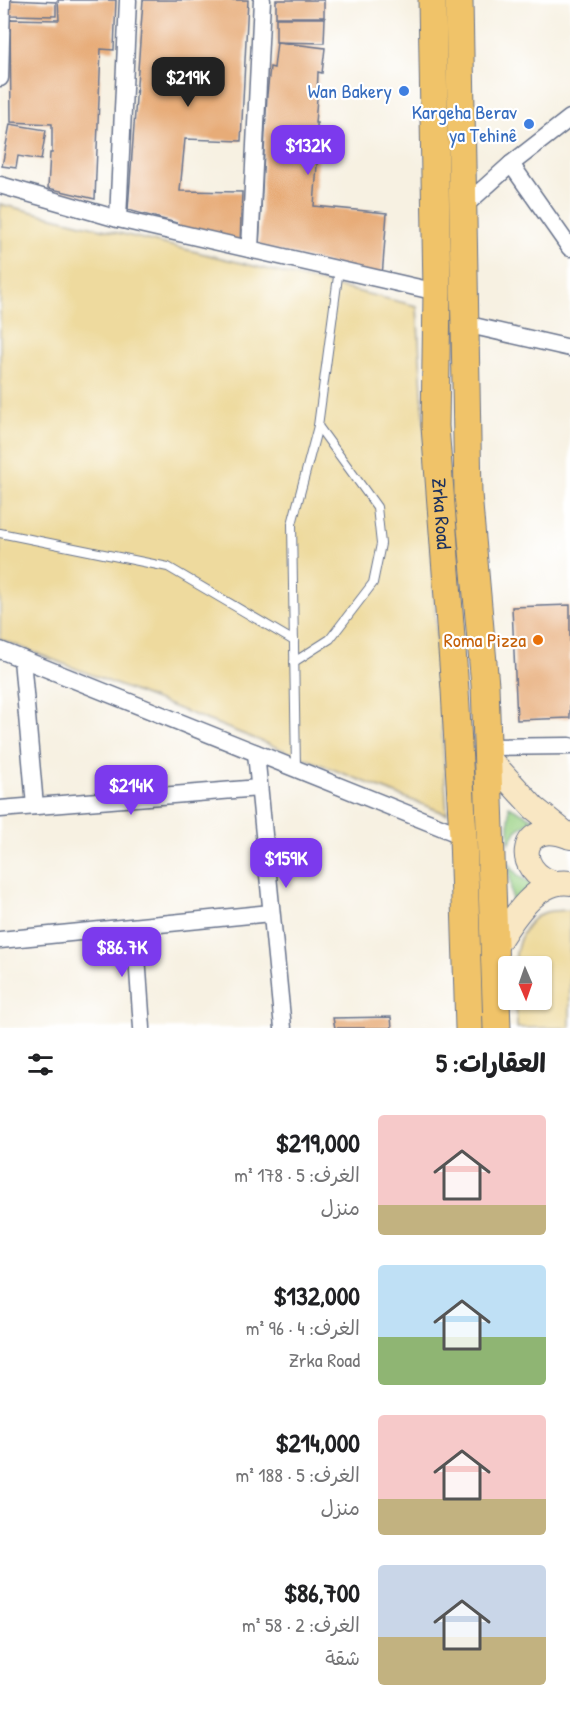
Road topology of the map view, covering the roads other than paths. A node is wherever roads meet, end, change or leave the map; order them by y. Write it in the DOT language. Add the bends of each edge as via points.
graph roads {
  1 [pos="2,0"];
  2 [pos="129,0"];
  3 [pos="262,0"];
  4 [pos="432,0"];
  5 [pos="459,0"];
  6 [pos="0,78"];
  7 [pos="570,118"];
  8 [pos="511,164"];
  9 [pos="0,185"];
  10 [pos="462,208"];
  11 [pos="118,219"];
  12 [pos="570,248"];
  13 [pos="250,249"];
  14 [pos="339,269"];
  15 [pos="437,292"];
  16 [pos="465,324"];
  17 [pos="570,348"];
  18 [pos="318,426"];
  19 [pos="0,533"];
  20 [pos="294,641"];
  21 [pos="0,650"];
  22 [pos="22,659"];
  23 [pos="294,662"];
  24 [pos="570,746"];
  25 [pos="256,753"];
  26 [pos="488,753"];
  27 [pos="296,769"];
  28 [pos="260,788"];
  29 [pos="35,806"];
  30 [pos="0,809"];
  31 [pos="463,836"];
  32 [pos="569,837"];
  33 [pos="562,883"];
  34 [pos="272,913"];
  35 [pos="135,927"];
  36 [pos="0,940"];
  37 [pos="496,945"];
  38 [pos="142,1028"];
  39 [pos="283,1028"];
  40 [pos="469,1028"];
  41 [pos="497,1028"];
  1 -- 6 [label="street"];
  2 -- 11 [label="street"];
  3 -- 13 [label="street"];
  4 -- 15 [label="main road, Zrka Road"];
  5 -- 10 [label="main road, Zrka Road"];
  7 -- 8 [label="street"];
  8 -- 10 [label="street"];
  8 -- 12 [label="street"];
  9 -- 11 [label="street"];
  10 -- 16 [label="main road, Zrka Road"];
  11 -- 13 [label="street"];
  13 -- 14 [label="street"];
  14 -- 15 [label="street"];
  14 -- 18 [label="lane"];
  15 -- 31 [label="main road, Zrka Road" via="435,426"];
  16 -- 17 [label="street"];
  16 -- 26 [label="main road, Zrka Road" via="468,494"];
  18 -- 20 [label="lane" via="292,524"];
  18 -- 23 [label="lane" via="376,507 381,544 373,583 330,639"];
  19 -- 20 [label="lane" via="168,567"];
  20 -- 23 [label="lane"];
  21 -- 22 [label="street"];
  22 -- 25 [label="street"];
  22 -- 29 [label="street"];
  23 -- 27 [label="lane"];
  24 -- 26 [label="street"];
  25 -- 27 [label="street"];
  25 -- 28 [label="street"];
  26 -- 32 [label="main road" via="534,808"];
  26 -- 37 [label="main road, Zrka Road"];
  27 -- 31 [label="street"];
  28 -- 29 [label="street"];
  28 -- 34 [label="street"];
  29 -- 30 [label="street"];
  31 -- 40 [label="main road, Zrka Road"];
  32 -- 33 [label="main road" via="546,831 535,835 527,853 531,869 544,880"];
  33 -- 37 [label="main road" via="532,898 515,915"];
  34 -- 35 [label="street"];
  34 -- 39 [label="street"];
  35 -- 36 [label="street"];
  35 -- 38 [label="street"];
  37 -- 41 [label="main road, Zrka Road"];
}
